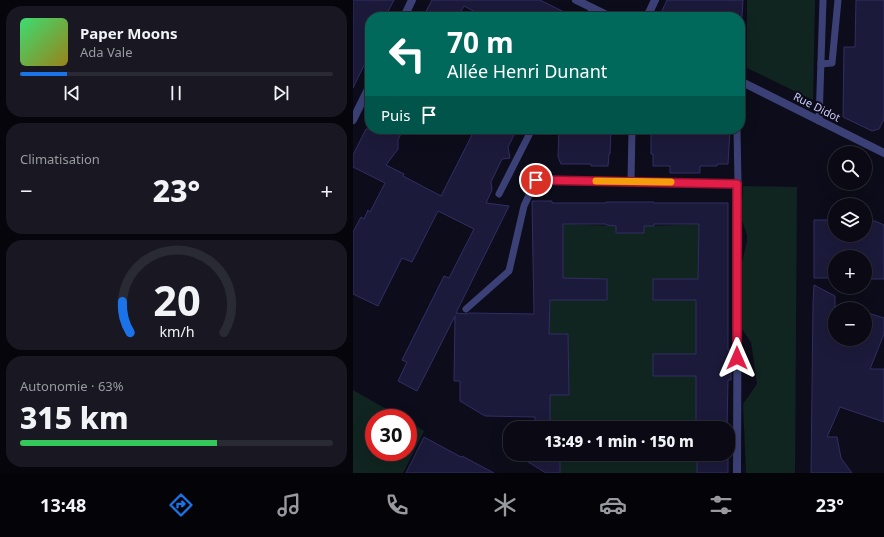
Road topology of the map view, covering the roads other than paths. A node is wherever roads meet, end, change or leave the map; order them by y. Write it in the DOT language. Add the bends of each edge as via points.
graph roads {
  1 [pos="412,0"];
  2 [pos="576,0"];
  3 [pos="655,0"];
  4 [pos="823,0"];
  5 [pos="838,0"];
  6 [pos="593,8"];
  7 [pos="406,12"];
  8 [pos="591,12"];
  9 [pos="601,12"];
  10 [pos="649,12"];
  11 [pos="821,64"];
  12 [pos="745,84"];
  13 [pos="365,95"];
  14 [pos="353,120"];
  15 [pos="819,121"];
  16 [pos="529,134"];
  17 [pos="632,134"];
  18 [pos="737,134"];
  19 [pos="884,153"];
  20 [pos="631,181"];
  21 [pos="737,184"];
  22 [pos="499,194"];
  23 [pos="466,309"];
  24 [pos="737,473"];
  1 -- 7 [label="street"];
  2 -- 6 [label="street"];
  3 -- 10 [label="street"];
  4 -- 11 [label="lane"];
  5 -- 11 [label="lane" via="833,63"];
  6 -- 8 [label="lane"];
  6 -- 9 [label="street"];
  11 -- 15 [label="lane"];
  12 -- 15 [label="street, Rue Didot"];
  13 -- 14 [label="street"];
  15 -- 19 [label="street, Rue Didot"];
  16 -- 22 [label="lane"];
  17 -- 20 [label="lane"];
  18 -- 21 [label="lane"];
  20 -- 21 [label="lane"];
  20 -- 23 [label="lane" via="536,180 524,206 509,271"];
  21 -- 24 [label="street"];
}
